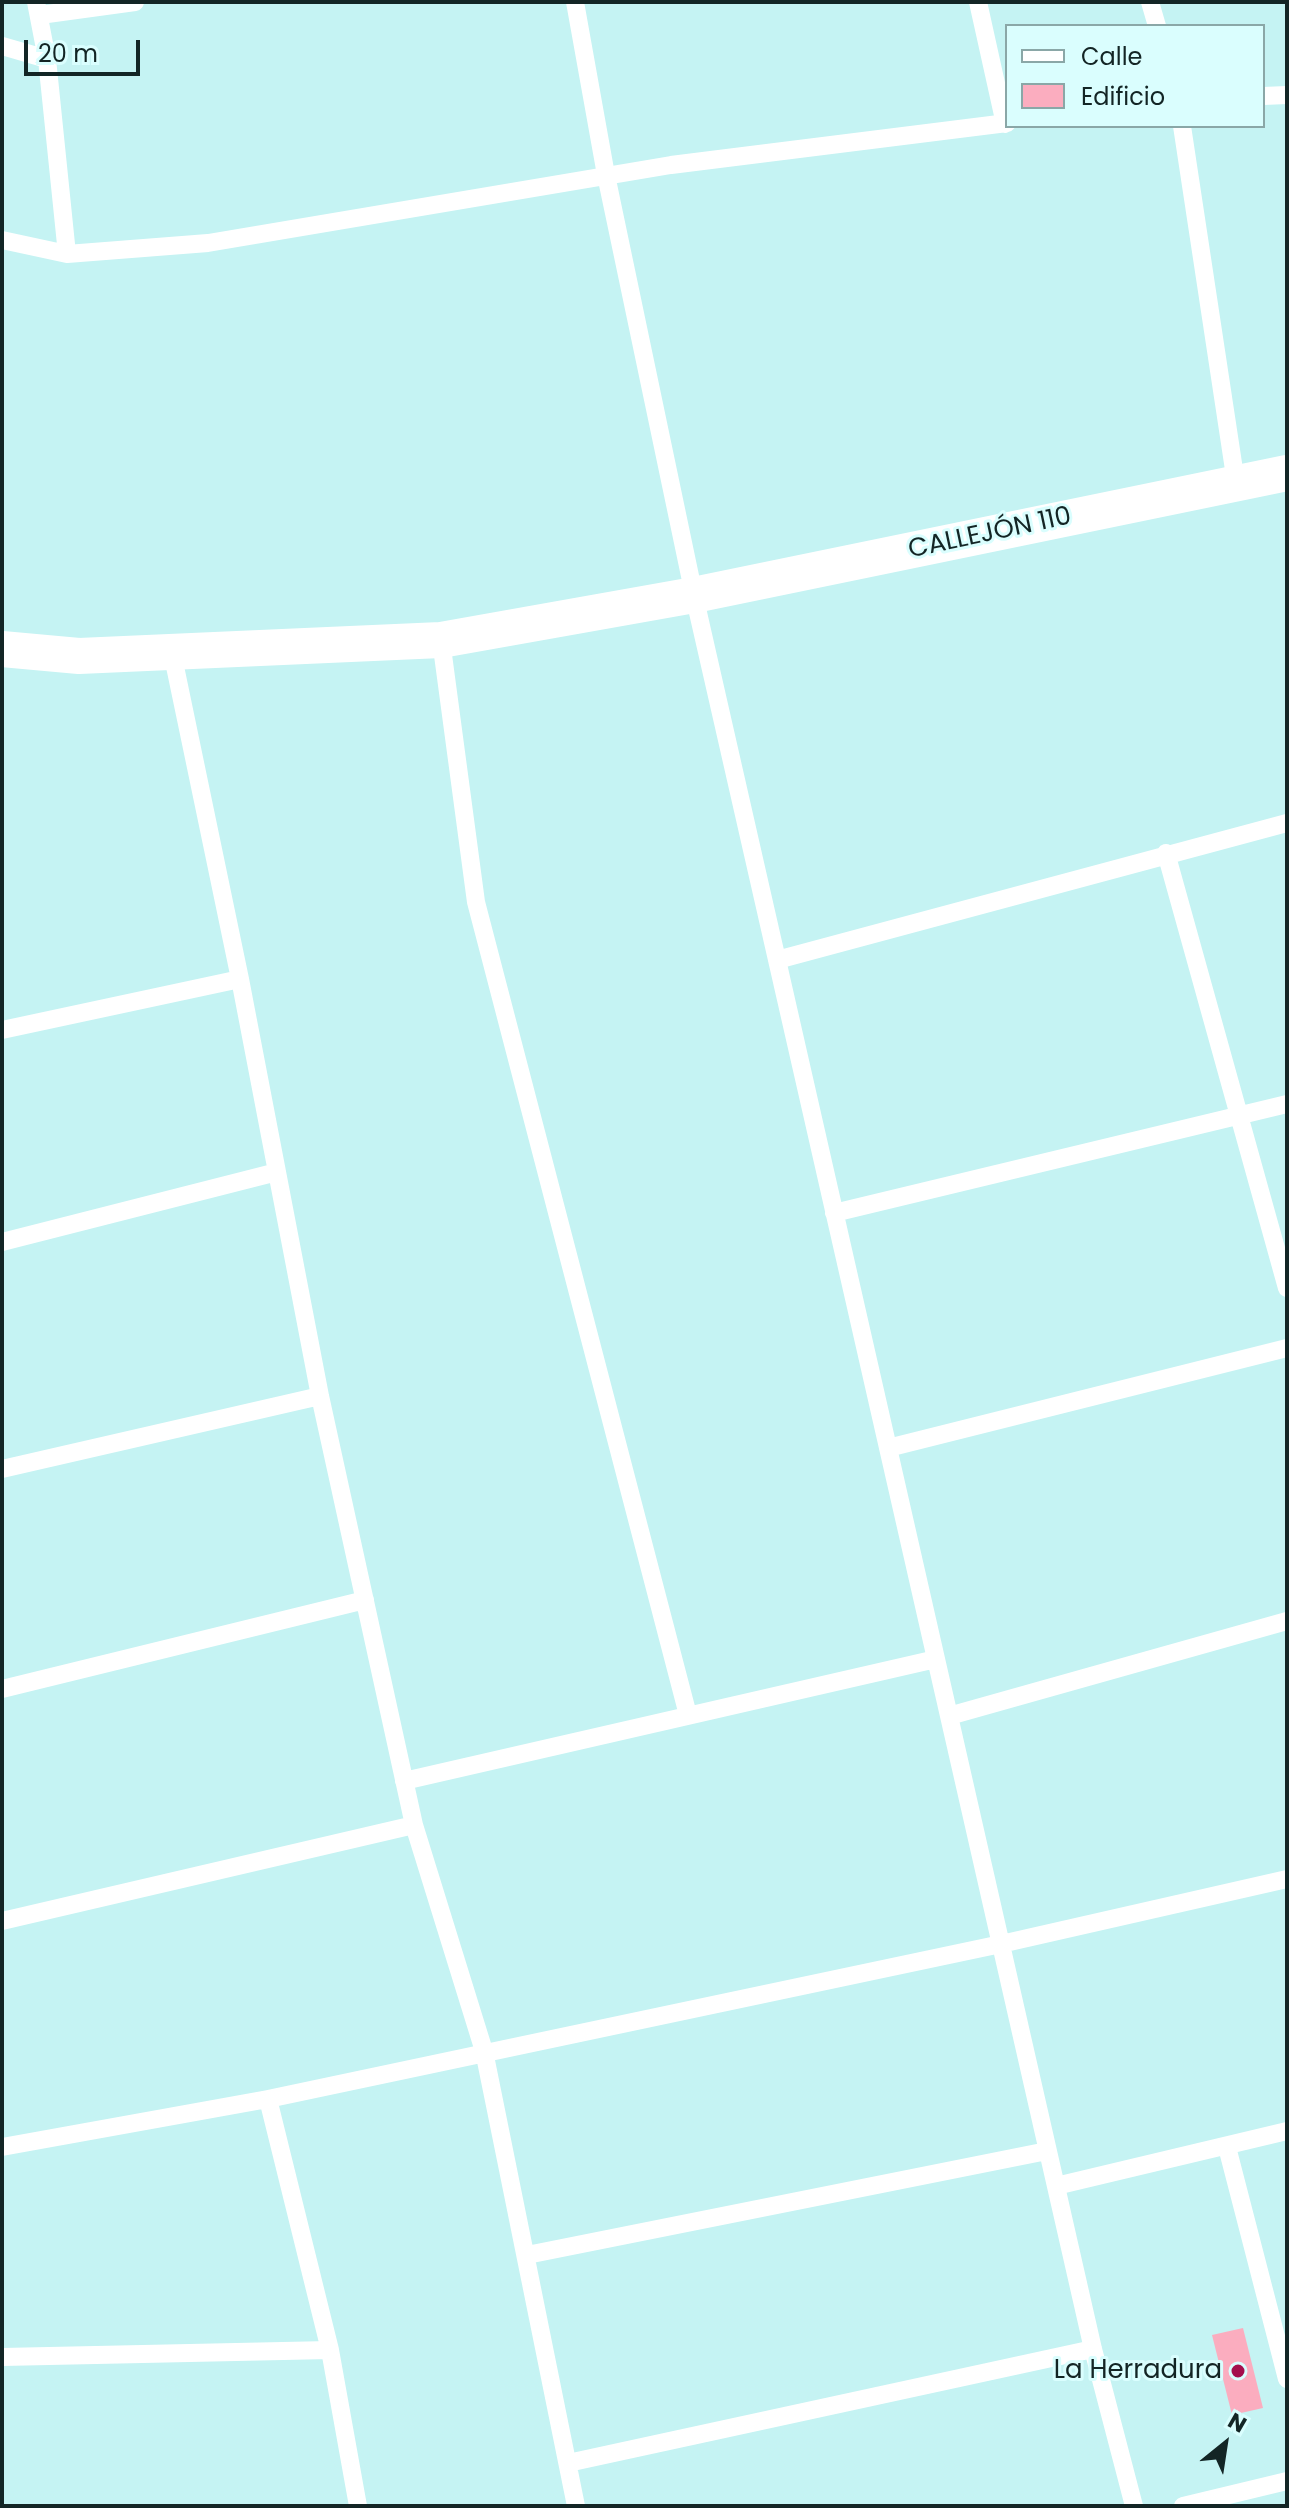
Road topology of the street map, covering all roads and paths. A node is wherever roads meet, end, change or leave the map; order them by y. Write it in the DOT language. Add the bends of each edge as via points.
graph roads {
  1 [pos="135,2"];
  2 [pos="575,2"];
  3 [pos="978,2"];
  4 [pos="1150,2"];
  5 [pos="38,9"];
  6 [pos="1156,24"];
  7 [pos="2,46"];
  8 [pos="47,59"];
  9 [pos="1287,95"];
  10 [pos="1265,96"];
  11 [pos="1005,120"];
  12 [pos="1005,124"];
  13 [pos="1182,128"];
  14 [pos="606,175"];
  15 [pos="2,240"];
  16 [pos="67,254"];
  17 [pos="1287,473"];
  18 [pos="1236,483"];
  19 [pos="694,595"];
  20 [pos="441,640"];
  21 [pos="2,649"];
  22 [pos="172,652"];
  23 [pos="1287,823"];
  24 [pos="1166,853"];
  25 [pos="777,960"];
  26 [pos="240,979"];
  27 [pos="2,1030"];
  28 [pos="1287,1104"];
  29 [pos="1238,1116"];
  30 [pos="277,1172"];
  31 [pos="834,1213"];
  32 [pos="2,1242"];
  33 [pos="1287,1288"];
  34 [pos="1287,1348"];
  35 [pos="320,1396"];
  36 [pos="888,1448"];
  37 [pos="2,1469"];
  38 [pos="365,1600"];
  39 [pos="1287,1621"];
  40 [pos="936,1659"];
  41 [pos="2,1689"];
  42 [pos="688,1715"];
  43 [pos="949,1716"];
  44 [pos="404,1781"];
  45 [pos="414,1825"];
  46 [pos="1287,1879"];
  47 [pos="2,1921"];
  48 [pos="1001,1944"];
  49 [pos="484,2051"];
  50 [pos="268,2099"];
  51 [pos="1287,2131"];
  52 [pos="2,2147"];
  53 [pos="1227,2147"];
  54 [pos="1047,2151"];
  55 [pos="1056,2186"];
  56 [pos="527,2255"];
  57 [pos="1093,2349"];
  58 [pos="330,2350"];
  59 [pos="2,2357"];
  60 [pos="1287,2379"];
  61 [pos="568,2463"];
  62 [pos="1287,2481"];
  63 [pos="358,2506"];
  64 [pos="576,2506"];
  65 [pos="1134,2506"];
  66 [pos="1183,2506"];
  1 -- 5 [label="lane"];
  2 -- 14 [label="lane"];
  3 -- 11 [label="lane"];
  4 -- 6 [label="lane"];
  5 -- 8 [label="lane"];
  7 -- 8 [label="lane"];
  8 -- 16 [label="lane"];
  9 -- 10 [label="lane"];
  12 -- 14 [label="lane"];
  13 -- 18 [label="lane"];
  14 -- 16 [label="lane" via="208,243"];
  14 -- 19 [label="lane"];
  15 -- 16 [label="lane"];
  17 -- 18 [label="street, CALLEJÓN 110"];
  18 -- 19 [label="street, CALLEJÓN 110"];
  19 -- 20 [label="street, CALLEJÓN 110"];
  19 -- 25 [label="lane"];
  20 -- 22 [label="street, CALLEJÓN 110"];
  20 -- 42 [label="lane" via="476,902"];
  21 -- 22 [label="street, CALLEJÓN 110" via="79,656"];
  22 -- 26 [label="lane"];
  23 -- 24 [label="lane"];
  24 -- 25 [label="lane"];
  24 -- 29 [label="lane"];
  25 -- 31 [label="lane"];
  26 -- 27 [label="lane"];
  26 -- 30 [label="lane"];
  28 -- 29 [label="lane"];
  29 -- 31 [label="lane"];
  29 -- 33 [label="lane"];
  30 -- 32 [label="lane"];
  30 -- 35 [label="lane"];
  31 -- 36 [label="lane"];
  34 -- 36 [label="lane"];
  35 -- 37 [label="lane"];
  35 -- 38 [label="lane"];
  36 -- 40 [label="lane"];
  38 -- 41 [label="lane"];
  38 -- 44 [label="lane"];
  39 -- 43 [label="lane"];
  40 -- 42 [label="lane"];
  40 -- 43 [label="lane"];
  42 -- 44 [label="lane"];
  43 -- 48 [label="lane"];
  44 -- 45 [label="lane"];
  45 -- 47 [label="lane"];
  45 -- 49 [label="lane"];
  46 -- 48 [label="lane"];
  48 -- 49 [label="lane"];
  48 -- 54 [label="lane"];
  49 -- 50 [label="lane"];
  49 -- 56 [label="lane"];
  50 -- 52 [label="lane"];
  50 -- 58 [label="lane"];
  51 -- 53 [label="lane"];
  53 -- 55 [label="lane"];
  53 -- 60 [label="lane"];
  54 -- 55 [label="lane"];
  54 -- 56 [label="lane"];
  55 -- 57 [label="lane"];
  56 -- 61 [label="lane"];
  57 -- 61 [label="lane"];
  57 -- 65 [label="lane"];
  58 -- 59 [label="lane"];
  58 -- 63 [label="lane"];
  61 -- 64 [label="lane"];
  62 -- 66 [label="lane"];
}
